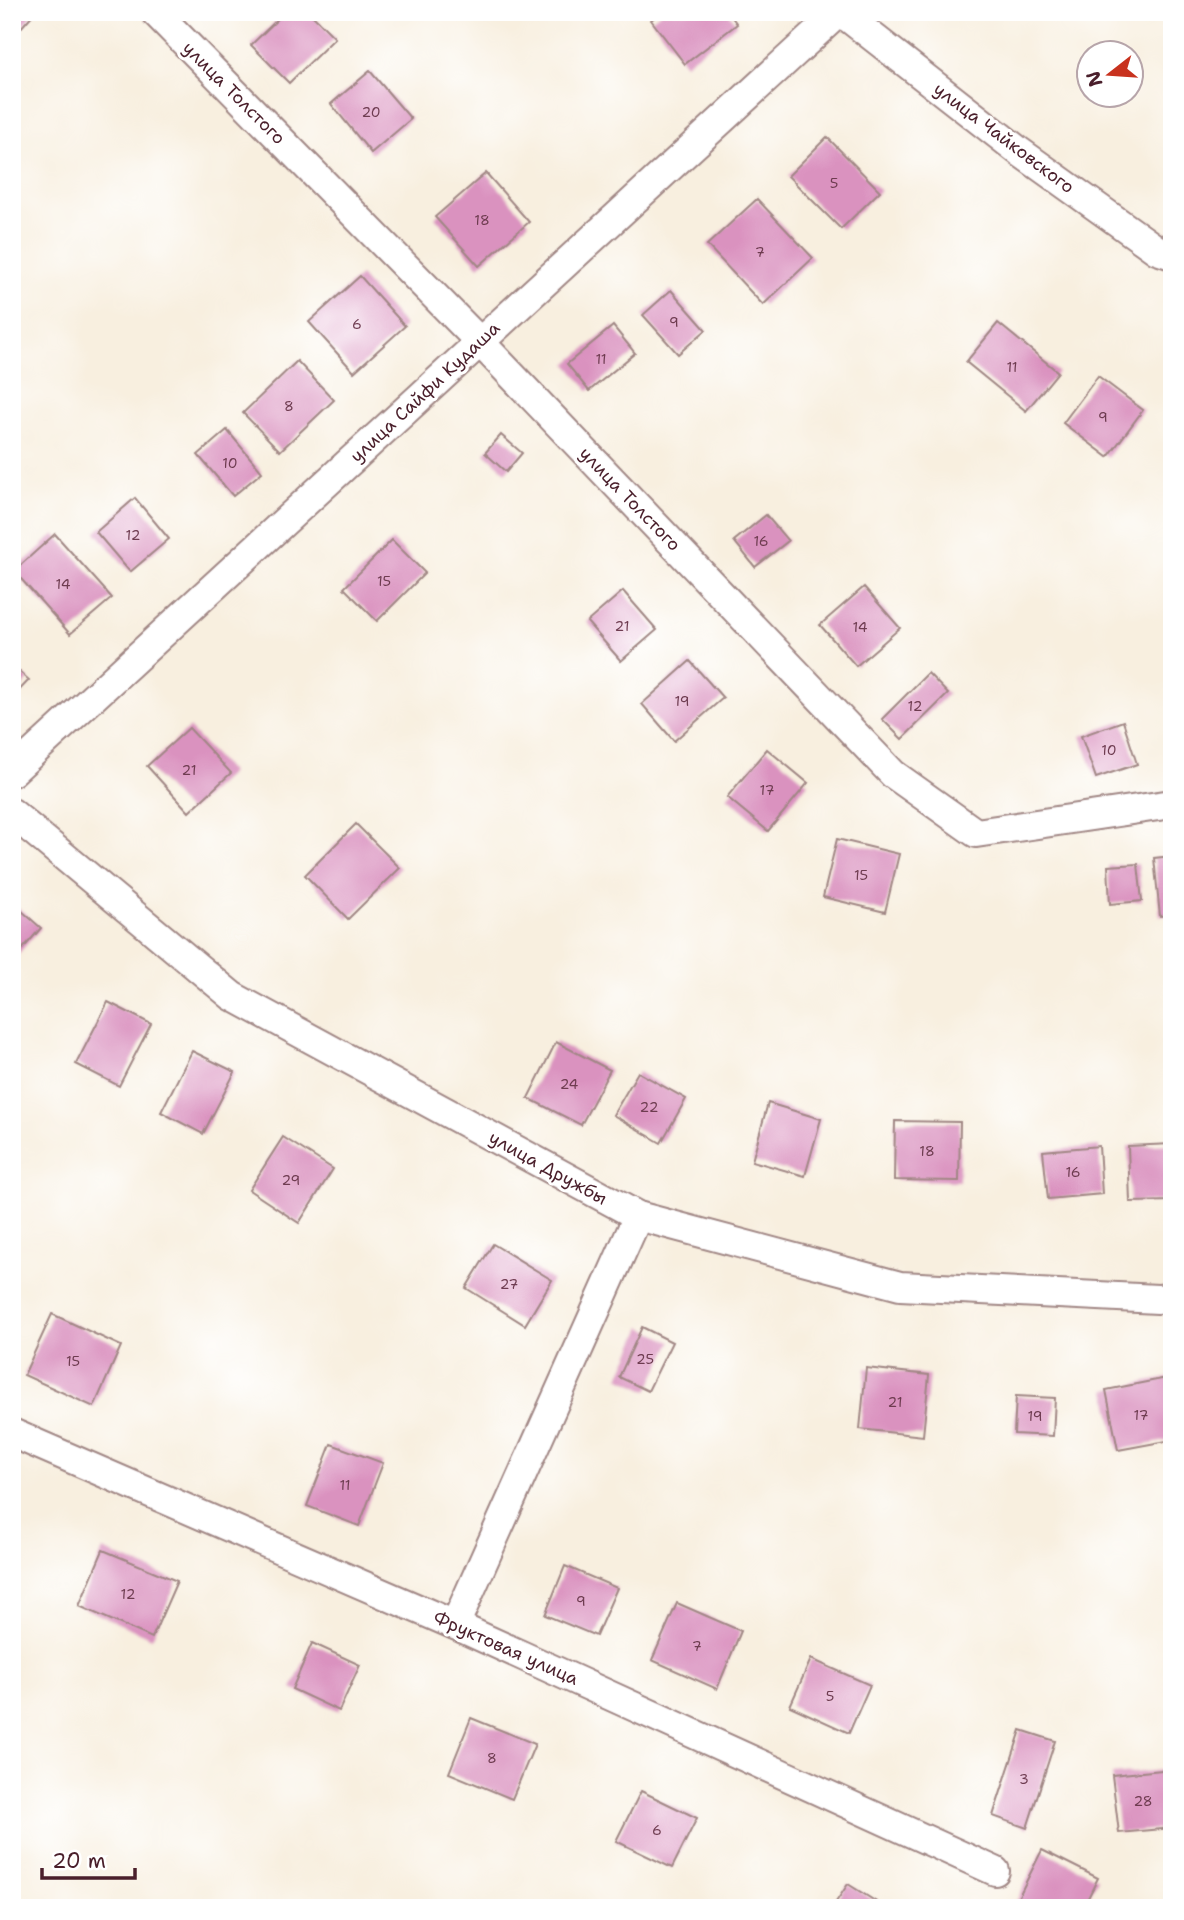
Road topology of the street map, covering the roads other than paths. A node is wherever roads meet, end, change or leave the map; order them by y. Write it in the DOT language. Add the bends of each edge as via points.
graph roads {
  1 [pos="155,12"];
  2 [pos="840,12"];
  3 [pos="1172,255"];
  4 [pos="480,342"];
  5 [pos="12,772"];
  6 [pos="1172,804"];
  7 [pos="12,813"];
  8 [pos="638,1216"];
  9 [pos="1172,1297"];
  10 [pos="12,1433"];
  11 [pos="455,1625"];
  12 [pos="995,1871"];
  1 -- 4 [label="street, улица Толстого"];
  2 -- 3 [label="street, улица Чайковского" via="1020,152 1157,250"];
  2 -- 4 [label="street, улица Сайфи Кудаша"];
  4 -- 5 [label="street, улица Сайфи Кудаша"];
  4 -- 6 [label="street, улица Толстого" via="893,774 976,833"];
  7 -- 8 [label="street, улица Дружбы" via="232,996"];
  8 -- 9 [label="street, улица Дружбы" via="900,1286"];
  8 -- 11 [label="street"];
  10 -- 11 [label="street, Фруктовая улица"];
  11 -- 12 [label="street, Фруктовая улица"];
}
